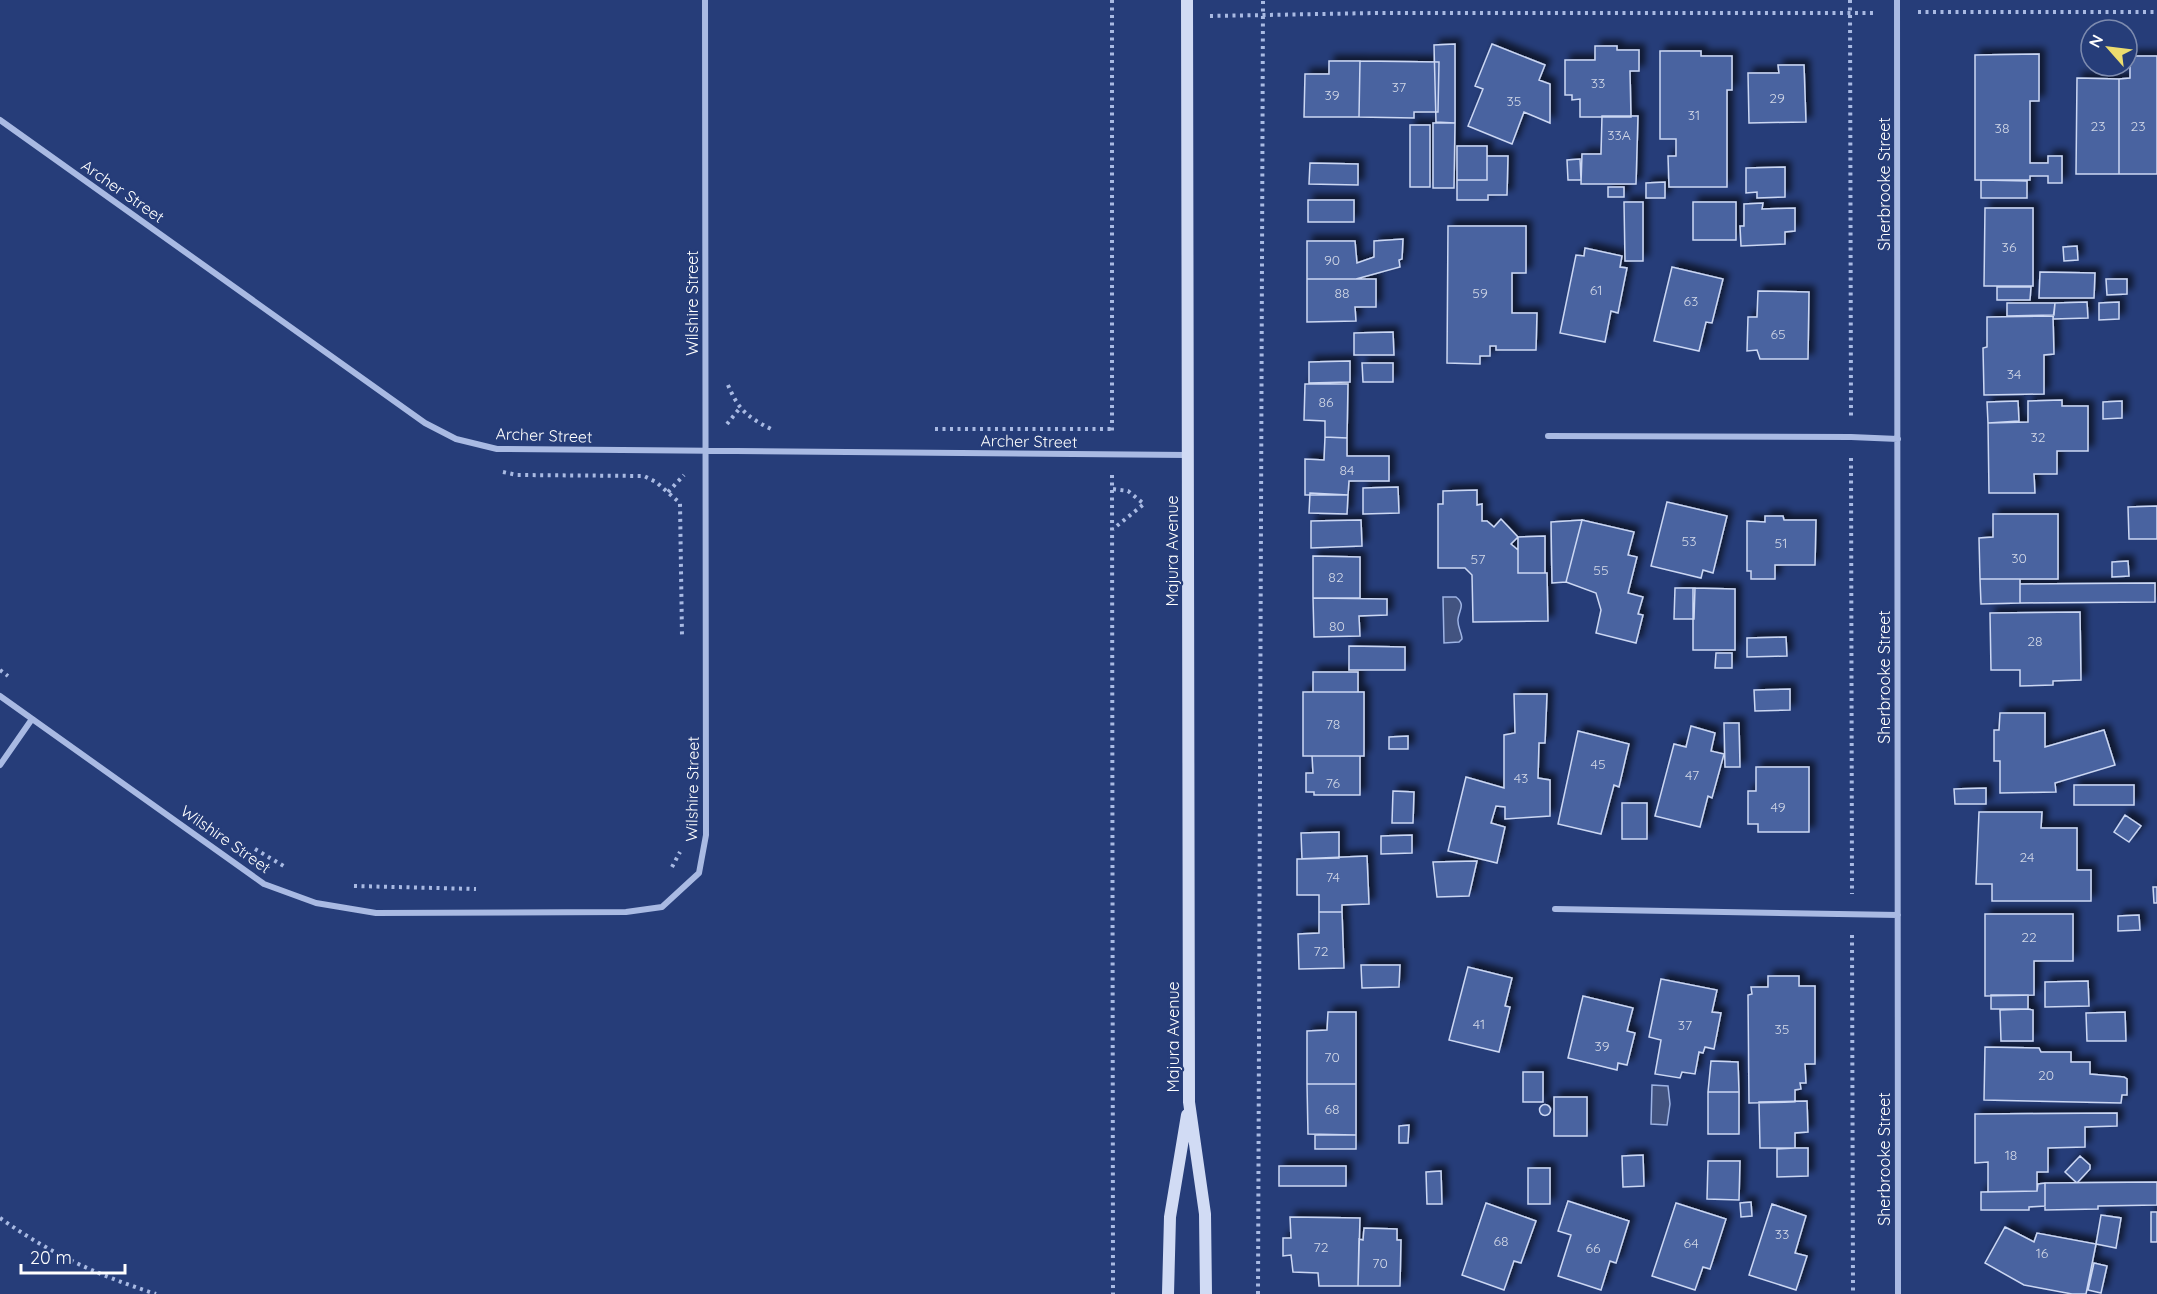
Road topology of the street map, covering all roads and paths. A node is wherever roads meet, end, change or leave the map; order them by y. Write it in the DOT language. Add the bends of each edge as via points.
graph roads {
  1 [pos="705,0"];
  2 [pos="1112,0"];
  3 [pos="1187,0"];
  4 [pos="1263,0"];
  5 [pos="1850,0"];
  6 [pos="1897,0"];
  7 [pos="2157,12"];
  8 [pos="1897,13"];
  9 [pos="1850,14"];
  10 [pos="1187,16"];
  11 [pos="1262,16"];
  12 [pos="0,120"];
  13 [pos="728,384"];
  14 [pos="772,429"];
  15 [pos="924,429"];
  16 [pos="1548,436"];
  17 [pos="1851,437"];
  18 [pos="1898,440"];
  19 [pos="706,451"];
  20 [pos="1188,456"];
  21 [pos="1112,530"];
  22 [pos="0,696"];
  23 [pos="32,719"];
  24 [pos="0,765"];
  25 [pos="250,846"];
  26 [pos="681,850"];
  27 [pos="288,868"];
  28 [pos="665,875"];
  29 [pos="1555,909"];
  30 [pos="1852,914"];
  31 [pos="1898,915"];
  32 [pos="1189,1102"];
  33 [pos="0,1218"];
  34 [pos="156,1294"];
  35 [pos="1113,1294"];
  36 [pos="1168,1294"];
  37 [pos="1206,1294"];
  38 [pos="1258,1294"];
  39 [pos="1853,1294"];
  40 [pos="1898,1294"];
  1 -- 19 [label="street, Wilshire Street"];
  2 -- 15 [label="path" via="1112,429"];
  3 -- 10 [label="main road, Majura Avenue"];
  4 -- 11 [label="path"];
  5 -- 9 [label="path"];
  6 -- 8 [label="street, Sherbrooke Street"];
  7 -- 8 [label="path"];
  8 -- 9 [label="path"];
  8 -- 18 [label="street, Sherbrooke Street"];
  9 -- 11 [label="path"];
  9 -- 17 [label="path"];
  10 -- 11 [label="path"];
  10 -- 20 [label="main road, Majura Avenue"];
  11 -- 38 [label="path"];
  12 -- 19 [label="street, Archer Street" via="424,423 456,439 497,449"];
  13 -- 14 [label="path" via="737,406"];
  16 -- 17 [label="street"];
  17 -- 18 [label="street"];
  17 -- 30 [label="path"];
  18 -- 31 [label="street, Sherbrooke Street"];
  19 -- 20 [label="street, Archer Street"];
  19 -- 23 [label="street, Wilshire Street" via="706,835 699,873 662,907 626,912 376,913 316,903 264,884"];
  20 -- 32 [label="main road, Majura Avenue"];
  21 -- 21 [label="path" via="1144,504 1128,491 1112,489"];
  21 -- 35 [label="path"];
  22 -- 23 [label="street, Wilshire Street"];
  23 -- 24 [label="street"];
  25 -- 27 [label="path"];
  26 -- 28 [label="path"];
  29 -- 30 [label="street"];
  30 -- 31 [label="street"];
  30 -- 39 [label="path"];
  31 -- 40 [label="street, Sherbrooke Street"];
  32 -- 36 [label="main road, Majura Avenue" via="1170,1217"];
  32 -- 37 [label="main road, Majura Avenue" via="1205,1214"];
  33 -- 34 [label="path" via="64,1258"];
}
